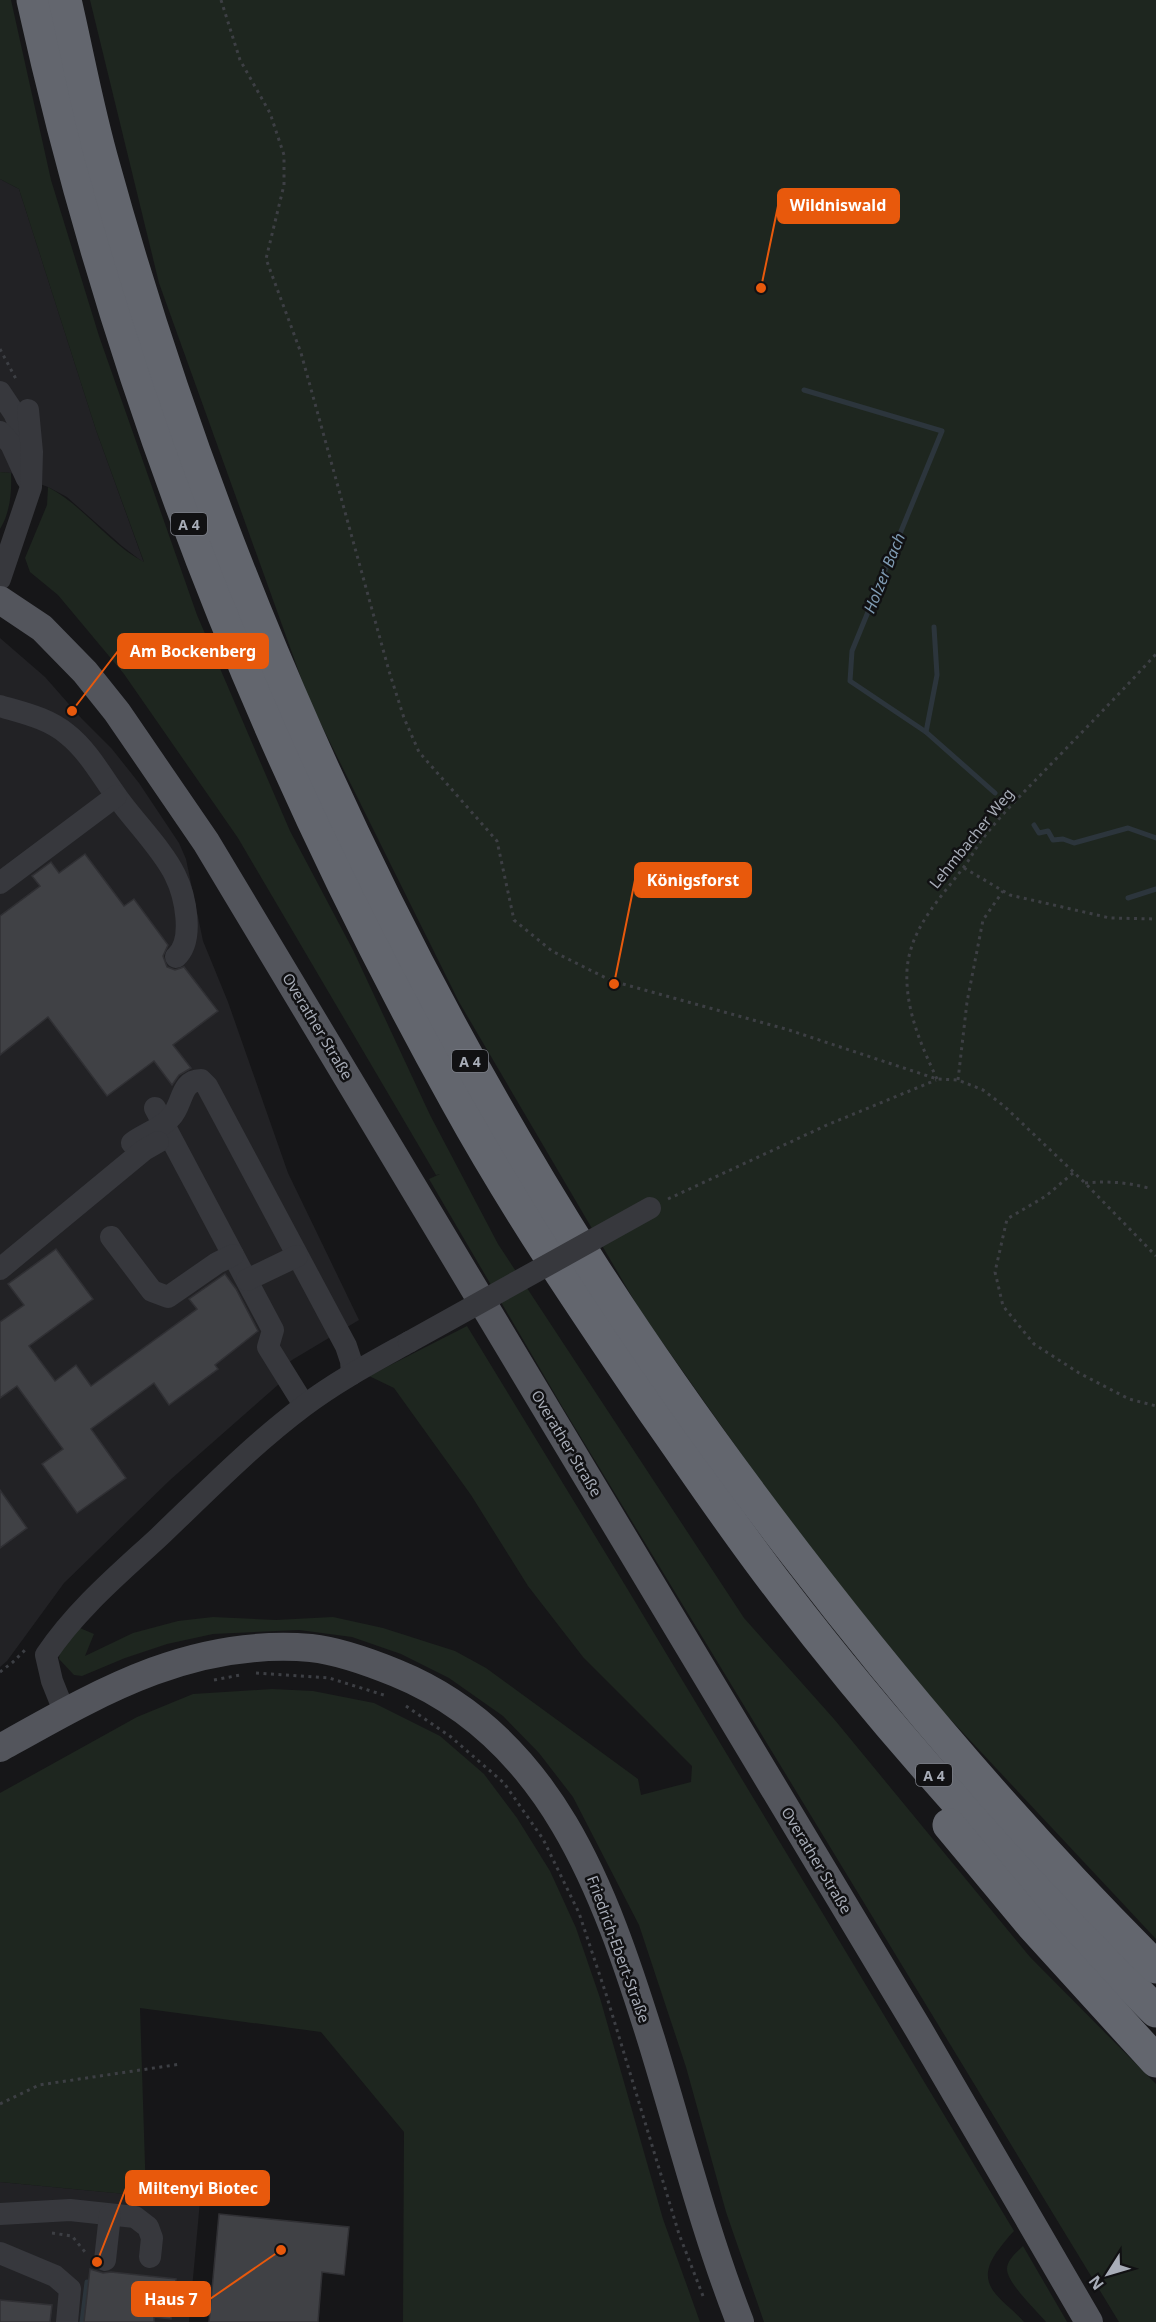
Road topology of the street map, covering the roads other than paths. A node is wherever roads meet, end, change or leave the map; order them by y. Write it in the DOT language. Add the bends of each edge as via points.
graph roads {
  1 [pos="33,0"];
  2 [pos="65,0"];
  3 [pos="0,392"];
  4 [pos="28,410"];
  5 [pos="0,432"];
  6 [pos="32,452"];
  7 [pos="31,487"];
  8 [pos="0,579"];
  9 [pos="0,600"];
  10 [pos="0,706"];
  11 [pos="116,796"];
  12 [pos="0,883"];
  13 [pos="176,957"];
  14 [pos="163,1122"];
  15 [pos="132,1143"];
  16 [pos="650,1208"];
  17 [pos="111,1237"];
  18 [pos="233,1255"];
  19 [pos="297,1256"];
  20 [pos="0,1269"];
  21 [pos="247,1280"];
  22 [pos="352,1374"];
  23 [pos="304,1405"];
  24 [pos="730,1522"];
  25 [pos="64,1711"];
  26 [pos="0,1748"];
  27 [pos="1156,1967"];
  28 [pos="1156,2011"];
  29 [pos="1156,2061"];
  30 [pos="0,2214"];
  31 [pos="110,2215"];
  32 [pos="0,2253"];
  33 [pos="150,2257"];
  34 [pos="95,2258"];
  35 [pos="67,2322"];
  36 [pos="740,2322"];
  37 [pos="1089,2322"];
  1 -- 24 [label="highway, A 4" via="72,165 129,354 225,621 280,752 350,899 459,1105 585,1312"];
  2 -- 27 [label="highway, A 4" via="102,163 201,467 251,600 312,743 441,1008 590,1263 756,1501 866,1645 956,1753 1032,1839"];
  3 -- 6 [label="lane"];
  4 -- 6 [label="lane"];
  5 -- 7 [label="lane" via="11,444"];
  6 -- 7 [label="lane"];
  7 -- 8 [label="lane"];
  9 -- 37 [label="main road, Overather Straße" via="42,628 85,672 206,842 919,2030"];
  10 -- 11 [label="lane" via="45,721 67,734"];
  11 -- 12 [label="lane"];
  11 -- 13 [label="lane" via="175,874 187,916 183,950"];
  14 -- 15 [label="lane"];
  14 -- 18 [label="lane"];
  14 -- 19 [label="lane" via="173,1116 187,1085 201,1080"];
  14 -- 20 [label="lane" via="144,1150"];
  16 -- 22 [label="lane, bridge"];
  17 -- 18 [label="lane" via="152,1291 168,1297"];
  18 -- 21 [label="lane"];
  19 -- 21 [label="lane"];
  19 -- 22 [label="lane" via="346,1346"];
  21 -- 23 [label="lane" via="273,1330 268,1347"];
  22 -- 23 [label="lane"];
  23 -- 25 [label="lane" via="86,1605 59,1635 46,1655"];
  24 -- 28 [label="highway, A 4" via="832,1654 930,1770 1044,1898"];
  24 -- 29 [label="highway" via="769,1591 811,1653 1033,1926"];
  25 -- 26 [label="main road, Friedrich-Ebert-Straße"];
  25 -- 36 [label="main road, Friedrich-Ebert-Straße" via="116,1684 222,1651 313,1648 411,1679 469,1713 499,1739 563,1820 580,1848 612,1922"];
  30 -- 31 [label="lane" via="70,2210"];
  31 -- 33 [label="lane" via="135,2217 148,2227 152,2238"];
  31 -- 34 [label="lane"];
  32 -- 35 [label="lane" via="55,2276 70,2289"];
}
